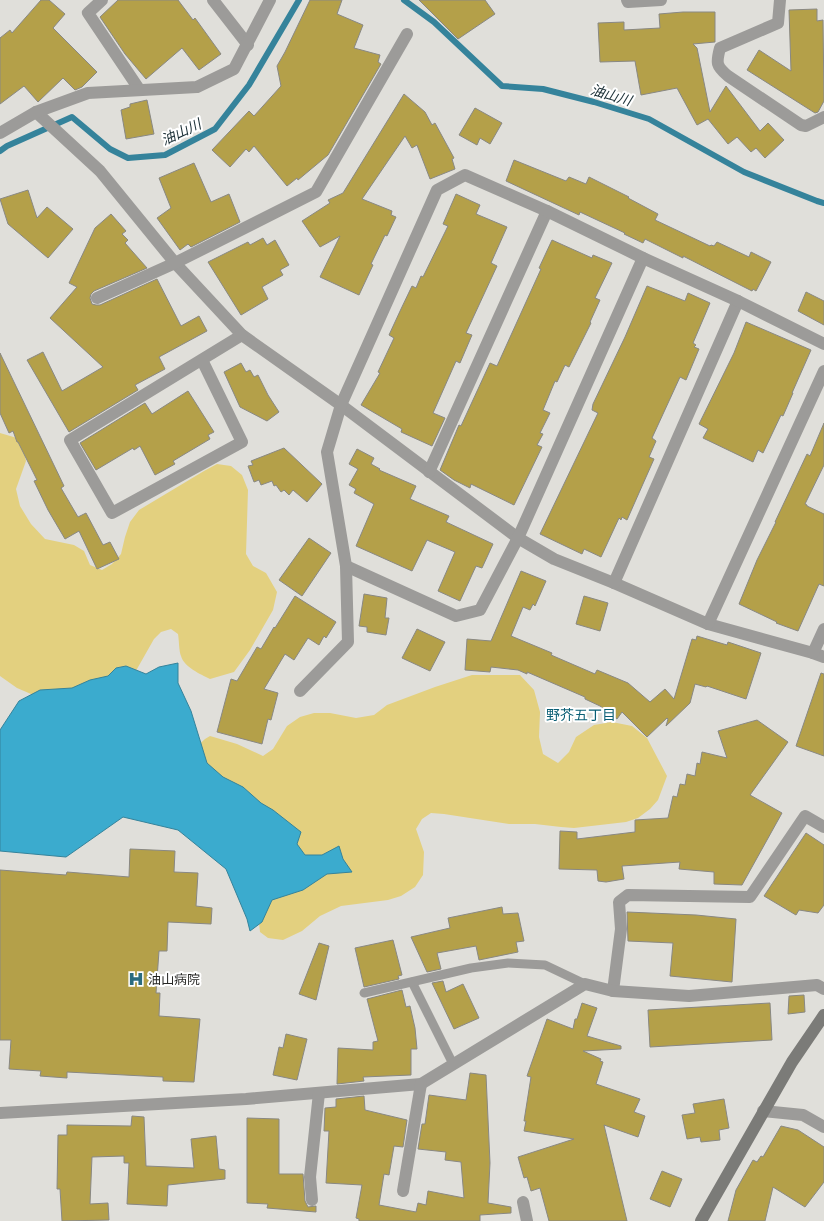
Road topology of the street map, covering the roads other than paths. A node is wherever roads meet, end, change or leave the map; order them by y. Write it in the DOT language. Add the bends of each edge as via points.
graph roads {
  1 [pos="102,0"];
  2 [pos="213,0"];
  3 [pos="270,0"];
  4 [pos="627,0"];
  5 [pos="661,0"];
  6 [pos="780,0"];
  7 [pos="407,34"];
  8 [pos="248,45"];
  9 [pos="139,89"];
  10 [pos="36,112"];
  11 [pos="824,116"];
  12 [pos="0,133"];
  13 [pos="547,211"];
  14 [pos="643,258"];
  15 [pos="175,263"];
  16 [pos="97,298"];
  17 [pos="738,301"];
  18 [pos="242,335"];
  19 [pos="824,344"];
  20 [pos="202,360"];
  21 [pos="824,370"];
  22 [pos="341,405"];
  23 [pos="428,472"];
  24 [pos="518,538"];
  25 [pos="346,566"];
  26 [pos="614,583"];
  27 [pos="708,624"];
  28 [pos="824,629"];
  29 [pos="819,655"];
  30 [pos="300,691"];
  31 [pos="824,827"];
  32 [pos="412,982"];
  33 [pos="585,984"];
  34 [pos="824,989"];
  35 [pos="613,991"];
  36 [pos="364,993"];
  37 [pos="824,1015"];
  38 [pos="453,1064"];
  39 [pos="421,1084"];
  40 [pos="319,1093"];
  41 [pos="764,1111"];
  42 [pos="0,1113"];
  43 [pos="824,1127"];
  44 [pos="403,1191"];
  45 [pos="312,1200"];
  46 [pos="523,1202"];
  47 [pos="527,1221"];
  48 [pos="701,1221"];
  1 -- 9 [label="street" via="88,13"];
  2 -- 8 [label="street"];
  3 -- 8 [label="street"];
  4 -- 5 [label="street"];
  6 -- 11 [label="street" via="778,23 720,48 720,69 801,125 806,126"];
  7 -- 15 [label="street" via="316,192"];
  8 -- 9 [label="street" via="234,68 197,87"];
  9 -- 10 [label="street" via="88,93"];
  10 -- 12 [label="street"];
  10 -- 15 [label="street" via="100,171"];
  13 -- 14 [label="street"];
  13 -- 22 [label="street" via="465,175 437,190"];
  13 -- 23 [label="street"];
  14 -- 17 [label="street"];
  14 -- 24 [label="street"];
  15 -- 16 [label="street"];
  15 -- 18 [label="street"];
  17 -- 19 [label="street"];
  17 -- 26 [label="street"];
  18 -- 20 [label="street"];
  18 -- 22 [label="street"];
  20 -- 20 [label="street" via="70,440 112,513 242,442"];
  21 -- 27 [label="street"];
  22 -- 23 [label="street"];
  22 -- 25 [label="street" via="327,452"];
  23 -- 24 [label="street"];
  24 -- 25 [label="street" via="480,610 456,616"];
  24 -- 26 [label="street" via="554,559"];
  25 -- 30 [label="street" via="348,642"];
  26 -- 27 [label="street"];
  27 -- 29 [label="street"];
  28 -- 29 [label="street"];
  31 -- 35 [label="street" via="805,816 750,897 628,895 619,902 621,929"];
  32 -- 33 [label="lane" via="471,968 508,963 545,965"];
  32 -- 36 [label="lane"];
  32 -- 38 [label="lane"];
  33 -- 35 [label="street"];
  33 -- 38 [label="street"];
  34 -- 35 [label="street" via="817,985 688,996"];
  37 -- 41 [label="street" via="792,1062"];
  38 -- 39 [label="street"];
  39 -- 40 [label="street"];
  39 -- 44 [label="street"];
  40 -- 42 [label="street"];
  40 -- 45 [label="street" via="310,1177"];
  41 -- 43 [label="street" via="803,1115"];
  41 -- 48 [label="street"];
  46 -- 47 [label="street"];
}
